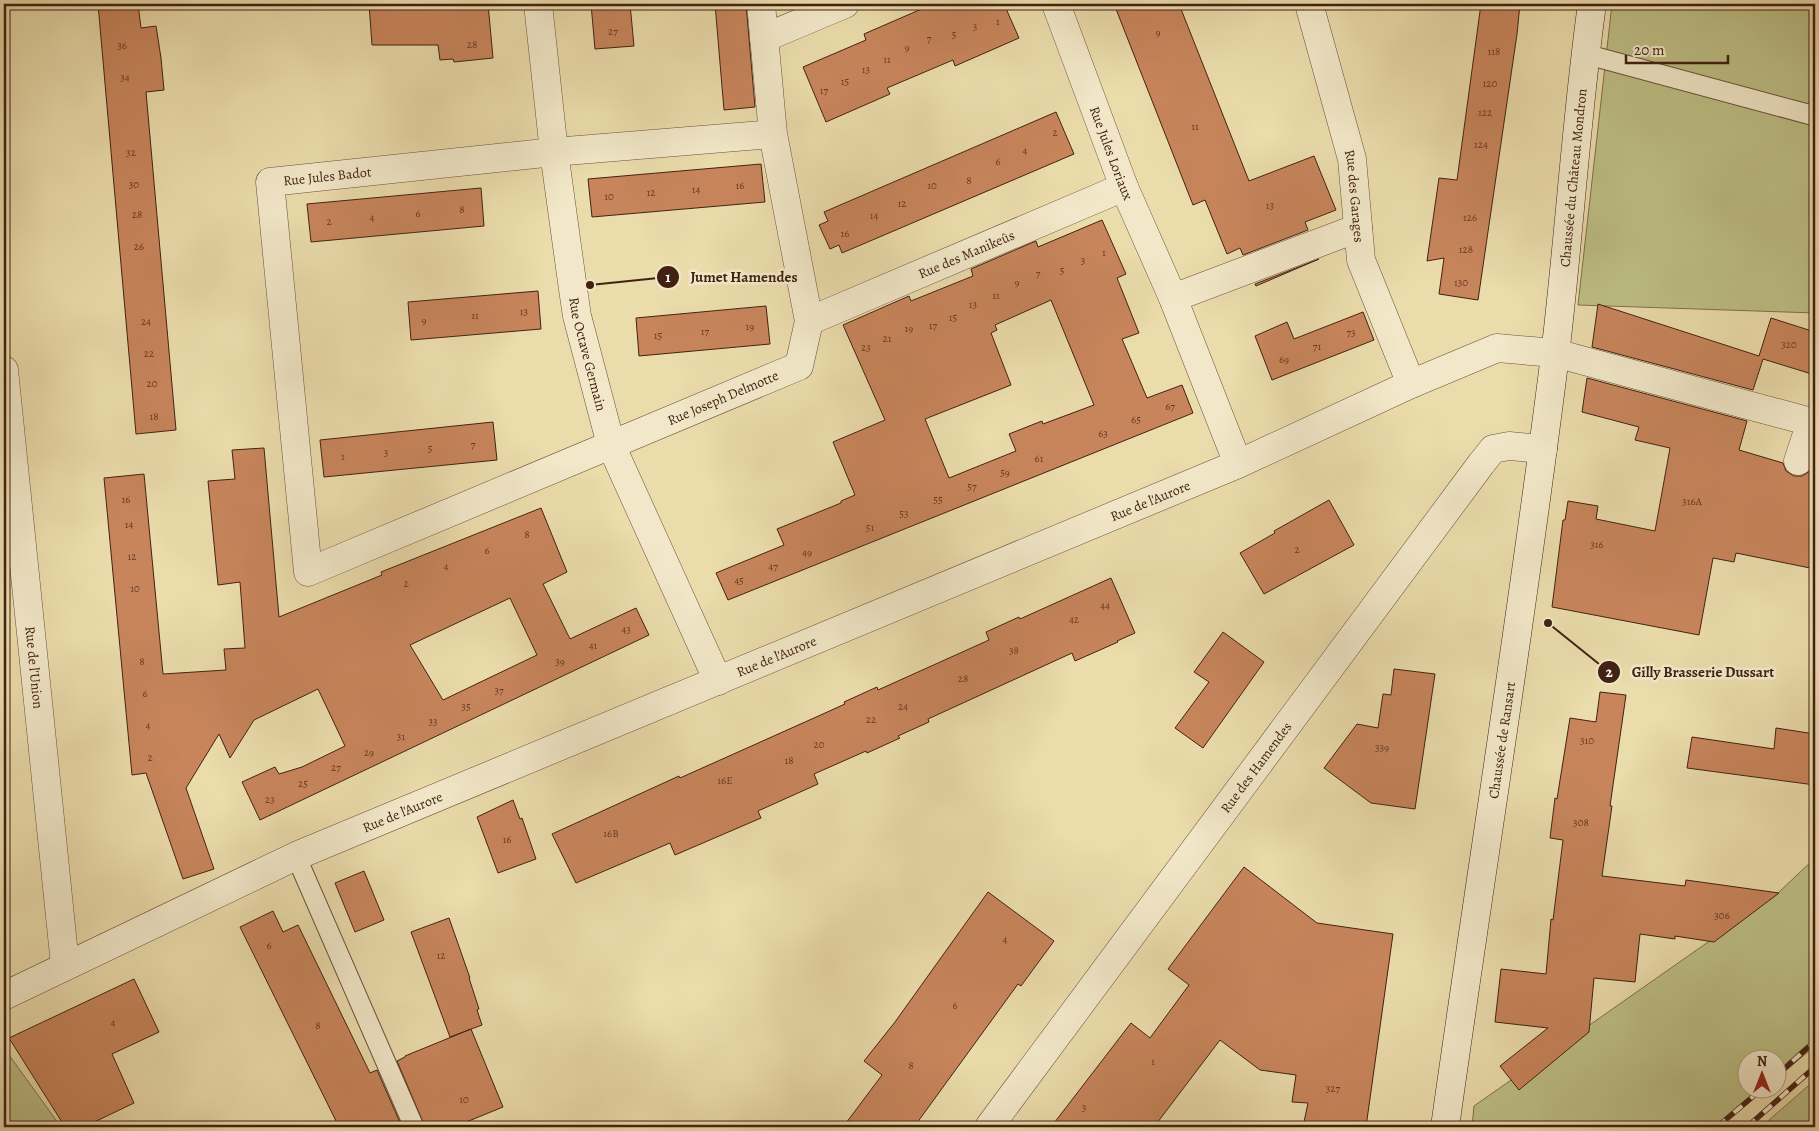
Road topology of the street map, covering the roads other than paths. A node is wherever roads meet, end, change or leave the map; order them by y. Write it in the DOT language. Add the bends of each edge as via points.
graph roads {
  1 [pos="538,4"];
  2 [pos="761,4"];
  3 [pos="845,4"];
  4 [pos="1056,4"];
  5 [pos="1309,4"];
  6 [pos="1592,4"];
  7 [pos="764,38"];
  8 [pos="1585,54"];
  9 [pos="1815,116"];
  10 [pos="773,134"];
  11 [pos="554,152"];
  12 [pos="1124,187"];
  13 [pos="1358,228"];
  14 [pos="1173,298"];
  15 [pos="810,321"];
  16 [pos="1555,353"];
  17 [pos="4,370"];
  18 [pos="1411,384"];
  19 [pos="611,445"];
  20 [pos="1542,449"];
  21 [pos="1798,461"];
  22 [pos="1238,464"];
  23 [pos="308,572"];
  24 [pos="718,681"];
  25 [pos="296,856"];
  26 [pos="65,965"];
  27 [pos="4,996"];
  28 [pos="1445,1123"];
  29 [pos="414,1127"];
  30 [pos="989,1127"];
  1 -- 11 [label="street, Rue Octave Germain"];
  2 -- 7 [label="street, Rue Joseph Delmotte"];
  3 -- 7 [label="street"];
  4 -- 12 [label="street, Rue Jules Loriaux"];
  5 -- 13 [label="street, Rue des Garages" via="1352,159"];
  6 -- 8 [label="street, Chaussée du Château Mondron"];
  7 -- 10 [label="street, Rue Joseph Delmotte"];
  8 -- 9 [label="lane"];
  8 -- 16 [label="street, Chaussée du Château Mondron"];
  10 -- 11 [label="street, Rue Jules Badot"];
  10 -- 15 [label="street, Rue Joseph Delmotte"];
  11 -- 19 [label="street, Rue Octave Germain" via="577,316"];
  11 -- 23 [label="street, Rue Jules Badot" via="270,182"];
  12 -- 14 [label="street, Rue Jules Loriaux"];
  12 -- 15 [label="street, Rue des Manikeûs"];
  13 -- 14 [label="street"];
  13 -- 18 [label="street, Rue des Garages" via="1361,260"];
  14 -- 22 [label="street, Rue Jules Loriaux"];
  15 -- 19 [label="street, Rue Joseph Delmotte" via="799,366"];
  16 -- 18 [label="street, Rue de l'Aurore" via="1497,348"];
  16 -- 20 [label="street, Chaussée de Ransart"];
  16 -- 21 [label="street, Rue de l'Aurore" via="1811,422"];
  17 -- 26 [label="street, Rue de l'Union"];
  18 -- 22 [label="street, Rue de l'Aurore"];
  19 -- 23 [label="street, Rue Joseph Delmotte"];
  19 -- 24 [label="street, Rue Octave Germain"];
  20 -- 28 [label="street, Chaussée de Ransart"];
  20 -- 30 [label="street, Rue des Hamendes" via="1509,446 1493,449"];
  22 -- 24 [label="street, Rue de l'Aurore"];
  24 -- 25 [label="street, Rue de l'Aurore"];
  25 -- 26 [label="street, Rue de l'Aurore"];
  25 -- 29 [label="lane"];
  26 -- 27 [label="street, Rue de l'Aurore"];
}
